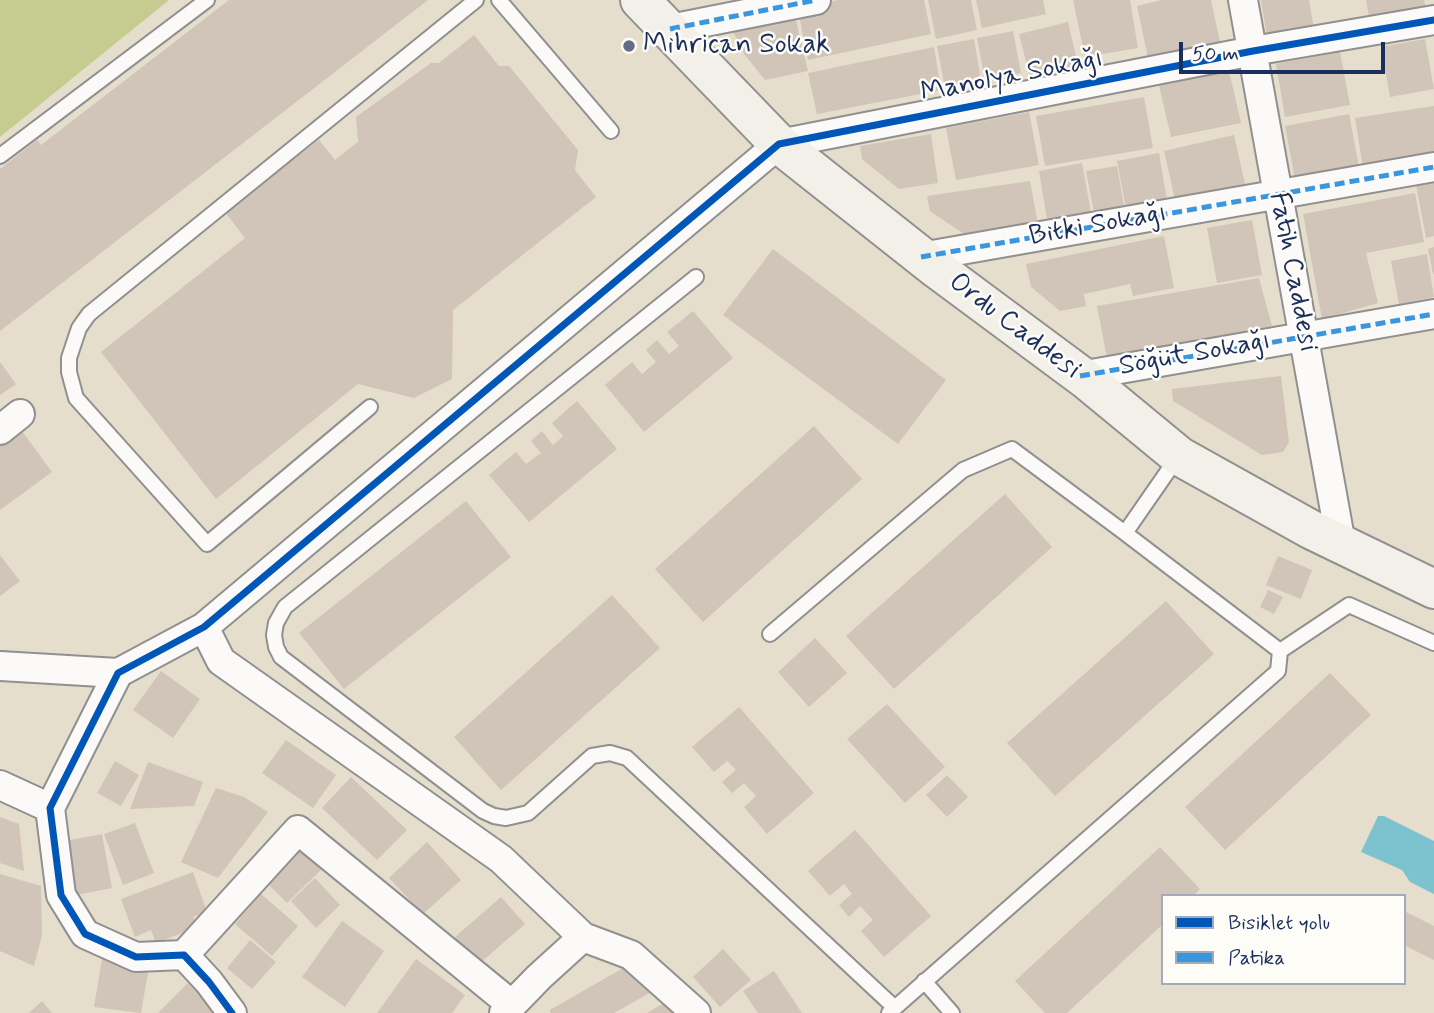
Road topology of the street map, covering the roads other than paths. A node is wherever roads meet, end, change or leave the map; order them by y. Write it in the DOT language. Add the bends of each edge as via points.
graph roads {
  1 [pos="207,0"];
  2 [pos="476,0"];
  3 [pos="499,0"];
  4 [pos="640,0"];
  5 [pos="816,0"];
  6 [pos="1242,0"];
  7 [pos="1434,20"];
  8 [pos="670,29"];
  9 [pos="1253,51"];
  10 [pos="611,131"];
  11 [pos="779,144"];
  12 [pos="0,156"];
  13 [pos="1434,167"];
  14 [pos="1276,194"];
  15 [pos="921,257"];
  16 [pos="696,277"];
  17 [pos="1434,314"];
  18 [pos="1304,336"];
  19 [pos="1080,376"];
  20 [pos="370,407"];
  21 [pos="1179,456"];
  22 [pos="1125,533"];
  23 [pos="1341,544"];
  24 [pos="1434,589"];
  25 [pos="204,627"];
  26 [pos="770,634"];
  27 [pos="1434,643"];
  28 [pos="1280,651"];
  29 [pos="0,666"];
  30 [pos="118,673"];
  31 [pos="0,785"];
  32 [pos="50,808"];
  33 [pos="583,937"];
  34 [pos="184,955"];
  35 [pos="924,981"];
  36 [pos="508,1009"];
  37 [pos="891,1010"];
  38 [pos="232,1013"];
  39 [pos="696,1013"];
  40 [pos="952,1013"];
  1 -- 12 [label="lane"];
  2 -- 20 [label="lane" via="89,314 69,358 76,398 207,544"];
  3 -- 10 [label="lane"];
  4 -- 8 [label="main road, Ordu Caddesi"];
  5 -- 8 [label="street"];
  6 -- 9 [label="street, Fatih Caddesi"];
  7 -- 9 [label="street, Manolya Sokağı"];
  8 -- 11 [label="main road, Ordu Caddesi"];
  9 -- 11 [label="street, Manolya Sokağı"];
  9 -- 14 [label="street, Fatih Caddesi"];
  11 -- 15 [label="main road, Ordu Caddesi"];
  11 -- 25 [label="street"];
  13 -- 14 [label="street, Bitki Sokağı"];
  14 -- 15 [label="street, Bitki Sokağı"];
  14 -- 18 [label="street, Fatih Caddesi"];
  15 -- 19 [label="main road, Ordu Caddesi"];
  16 -- 37 [label="lane" via="285,607 276,623 276,647 281,657 494,816 528,813 592,756 610,753 627,758"];
  17 -- 18 [label="street, Söğüt Sokağı"];
  18 -- 19 [label="street, Söğüt Sokağı"];
  18 -- 23 [label="street, Fatih Caddesi"];
  19 -- 21 [label="main road, Ordu Caddesi"];
  21 -- 22 [label="lane"];
  21 -- 23 [label="main road, Ordu Caddesi"];
  22 -- 26 [label="lane" via="1012,449 963,470"];
  22 -- 28 [label="lane"];
  23 -- 24 [label="main road, Ordu Caddesi"];
  25 -- 30 [label="street"];
  25 -- 33 [label="street" via="221,661 501,859"];
  27 -- 28 [label="lane" via="1349,604"];
  28 -- 35 [label="lane" via="1278,671"];
  29 -- 30 [label="street"];
  30 -- 32 [label="street"];
  31 -- 32 [label="street"];
  32 -- 34 [label="street" via="61,895 85,934 136,957"];
  33 -- 36 [label="street"];
  33 -- 39 [label="street" via="631,955"];
  34 -- 36 [label="street" via="298,830"];
  34 -- 38 [label="street"];
  35 -- 37 [label="lane"];
  35 -- 40 [label="lane"];
}
